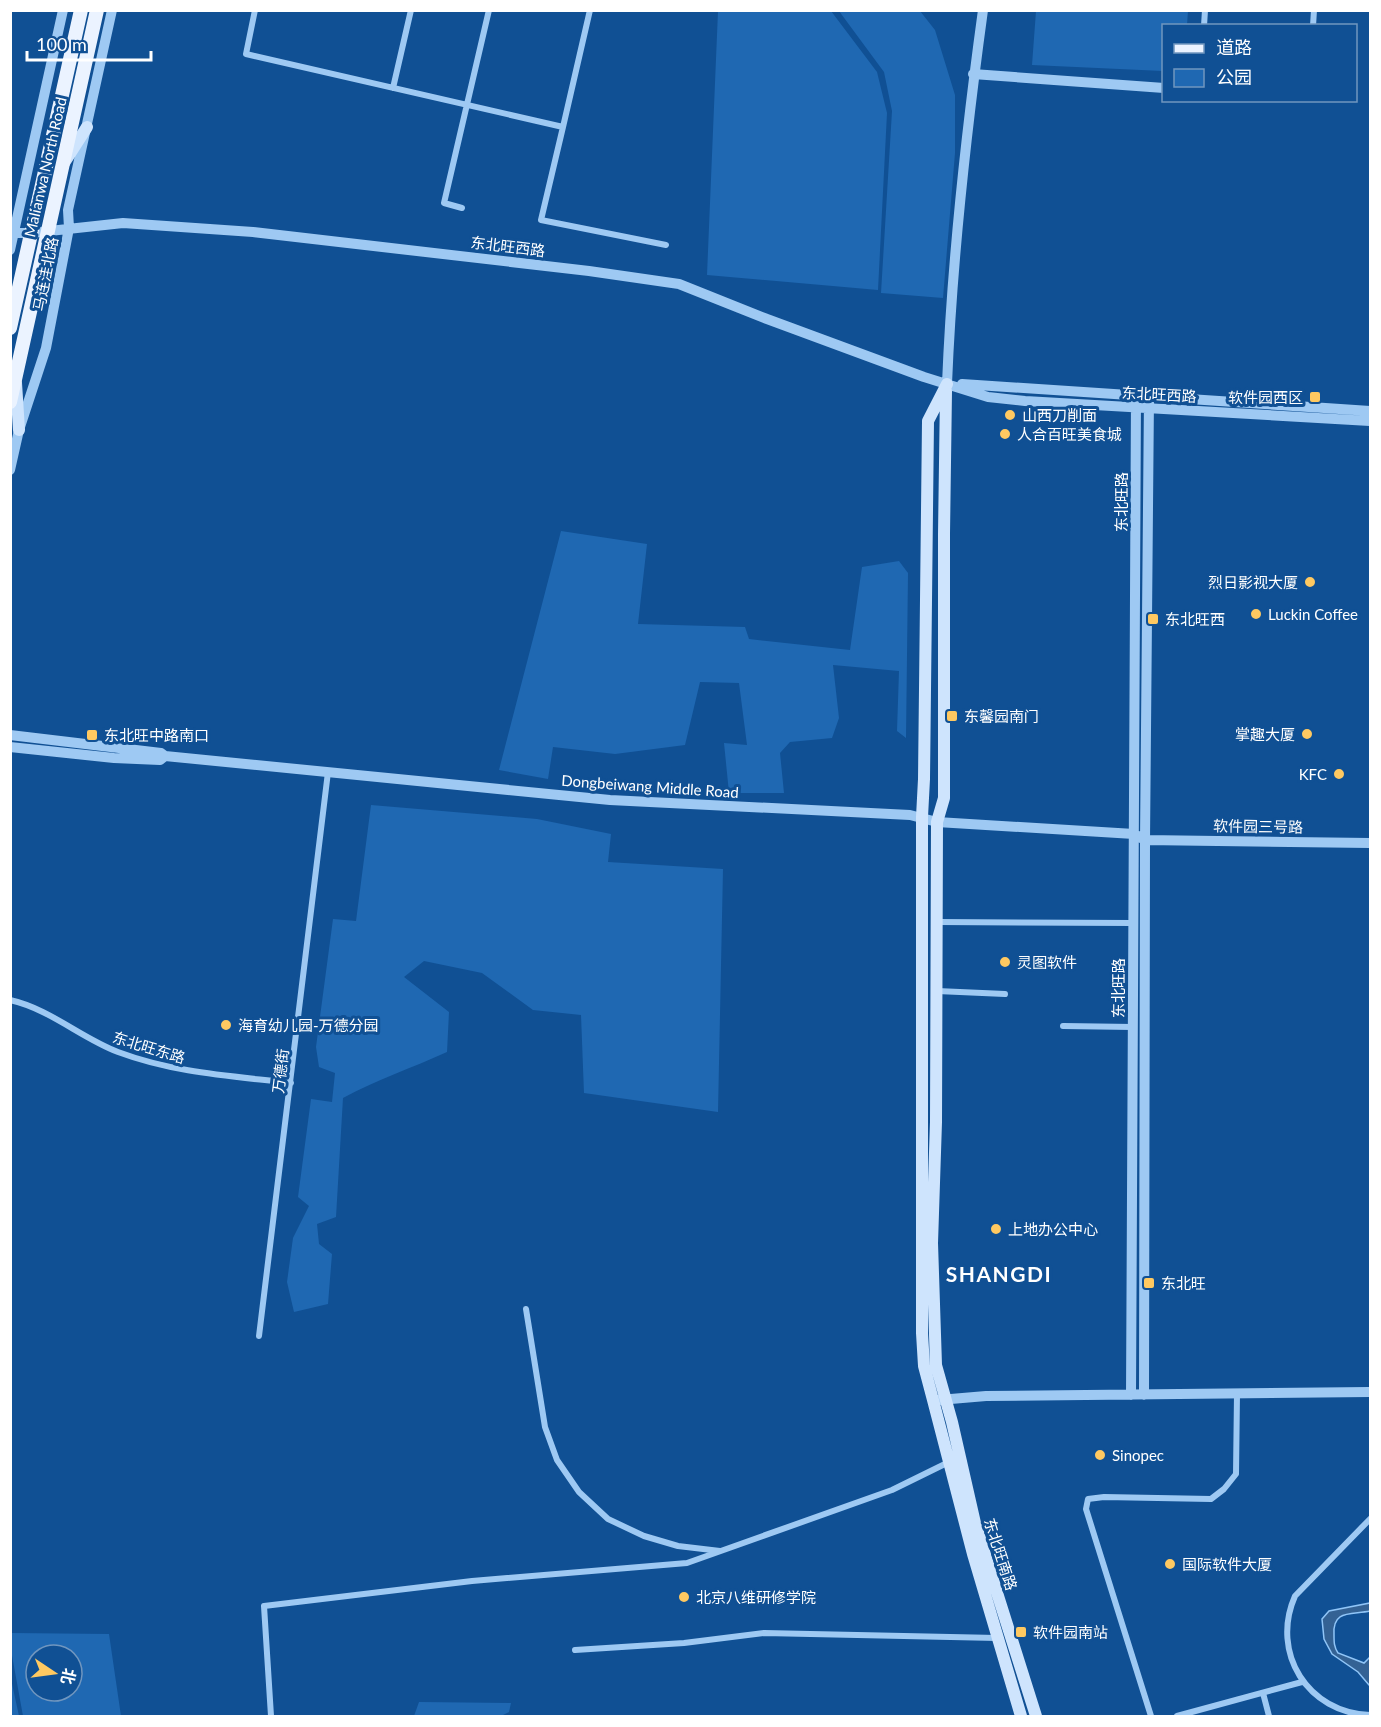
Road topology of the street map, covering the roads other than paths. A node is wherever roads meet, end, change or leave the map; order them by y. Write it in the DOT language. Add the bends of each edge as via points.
graph roads {
  1 [pos="63,10"];
  2 [pos="81,10"];
  3 [pos="97,10"];
  4 [pos="112,10"];
  5 [pos="255,10"];
  6 [pos="411,10"];
  7 [pos="489,10"];
  8 [pos="590,10"];
  9 [pos="982,10"];
  10 [pos="974,74"];
  11 [pos="393,88"];
  12 [pos="1162,88"];
  13 [pos="466,105"];
  14 [pos="563,127"];
  15 [pos="87,128"];
  16 [pos="62,167"];
  17 [pos="462,208"];
  18 [pos="69,228"];
  19 [pos="48,231"];
  20 [pos="12,233"];
  21 [pos="31,233"];
  22 [pos="666,245"];
  23 [pos="10,250"];
  24 [pos="10,328"];
  25 [pos="16,377"];
  26 [pos="947,384"];
  27 [pos="10,402"];
  28 [pos="1136,402"];
  29 [pos="1149,403"];
  30 [pos="1371,411"];
  31 [pos="1371,422"];
  32 [pos="19,430"];
  33 [pos="10,470"];
  34 [pos="10,735"];
  35 [pos="10,747"];
  36 [pos="165,756"];
  37 [pos="328,772"];
  38 [pos="922,817"];
  39 [pos="937,822"];
  40 [pos="1134,834"];
  41 [pos="1144,840"];
  42 [pos="1371,843"];
  43 [pos="938,922"];
  44 [pos="1133,923"];
  45 [pos="937,991"];
  46 [pos="1005,994"];
  47 [pos="10,1000"];
  48 [pos="1062,1026"];
  49 [pos="1133,1027"];
  50 [pos="291,1083"];
  51 [pos="526,1308"];
  52 [pos="259,1336"];
  53 [pos="1371,1392"];
  54 [pos="1237,1394"];
  55 [pos="1131,1395"];
  56 [pos="1144,1395"];
  57 [pos="939,1400"];
  58 [pos="950,1462"];
  59 [pos="1371,1519"];
  60 [pos="723,1552"];
  61 [pos="998,1638"];
  62 [pos="575,1650"];
  63 [pos="1302,1682"];
  64 [pos="1263,1693"];
  65 [pos="1371,1715"];
  66 [pos="271,1716"];
  67 [pos="1021,1716"];
  68 [pos="1036,1716"];
  69 [pos="1151,1716"];
  70 [pos="1177,1716"];
  71 [pos="1269,1716"];
  1 -- 20 [label="street"];
  2 -- 21 [label="main road, Malianwa North Road"];
  3 -- 16 [label="main road, Malianwa North Road"];
  4 -- 15 [label="street, 马连洼北路"];
  5 -- 11 [label="street" via="246,54"];
  6 -- 11 [label="street"];
  7 -- 13 [label="street"];
  8 -- 14 [label="street"];
  9 -- 10 [label="street"];
  10 -- 12 [label="street"];
  10 -- 26 [label="street"];
  11 -- 13 [label="street"];
  13 -- 14 [label="street"];
  13 -- 17 [label="street" via="444,203"];
  14 -- 22 [label="street" via="541,220"];
  15 -- 16 [label="main road"];
  15 -- 18 [label="street, 马连洼北路" via="68,210"];
  16 -- 19 [label="main road, Malianwa North Road"];
  18 -- 19 [label="street, 东北旺西路"];
  18 -- 26 [label="street, 东北旺西路" via="123,222 253,232 679,284"];
  18 -- 32 [label="street, 马连洼北路" via="46,348"];
  19 -- 21 [label="street, 东北旺西路"];
  19 -- 25 [label="main road, Malianwa North Road"];
  20 -- 21 [label="street, 东北旺西路"];
  20 -- 23 [label="street"];
  21 -- 24 [label="main road, Malianwa North Road"];
  25 -- 27 [label="main road, Malianwa North Road"];
  25 -- 32 [label="main road"];
  26 -- 28 [label="street, 东北旺西路"];
  26 -- 38 [label="main road" via="928,421"];
  26 -- 39 [label="main road" via="944,798"];
  28 -- 29 [label="street, 东北旺西路"];
  28 -- 40 [label="street, 东北旺路"];
  29 -- 30 [label="street, 东北旺西路"];
  29 -- 31 [label="street, 东北旺西路"];
  29 -- 41 [label="street, 东北旺路"];
  32 -- 33 [label="street, 马连洼北路"];
  34 -- 36 [label="street, Dongbeiwang Middle Road" via="116,746"];
  35 -- 36 [label="street, Dongbeiwang Middle Road" via="114,758 159,760"];
  36 -- 37 [label="street, Dongbeiwang Middle Road"];
  37 -- 38 [label="street, Dongbeiwang Middle Road" via="610,800"];
  37 -- 50 [label="street, 万德街"];
  38 -- 39 [label="street, Dongbeiwang Middle Road"];
  38 -- 57 [label="main road" via="922,1334 924,1366"];
  39 -- 40 [label="street, Dongbeiwang Middle Road"];
  39 -- 43 [label="main road"];
  40 -- 41 [label="street"];
  40 -- 44 [label="street, 东北旺路"];
  41 -- 42 [label="street, 软件园三号路"];
  41 -- 56 [label="street, 东北旺路"];
  43 -- 44 [label="street"];
  43 -- 45 [label="main road"];
  44 -- 49 [label="street, 东北旺路"];
  45 -- 46 [label="street"];
  45 -- 57 [label="main road" via="932,1243"];
  47 -- 50 [label="street, 东北旺东路" via="34,1007 116,1052 151,1063 181,1071"];
  48 -- 49 [label="street"];
  49 -- 55 [label="street, 东北旺路"];
  50 -- 52 [label="street, 万德街"];
  51 -- 60 [label="street" via="545,1427 557,1460 579,1492 608,1518 644,1536 678,1546"];
  53 -- 54 [label="street"];
  54 -- 56 [label="street"];
  54 -- 69 [label="street" via="1236,1473 1224,1490 1211,1499 1088,1499 1086,1509"];
  55 -- 56 [label="street"];
  55 -- 57 [label="street"];
  57 -- 58 [label="main road, 东北旺南路"];
  57 -- 68 [label="main road, 东北旺南路"];
  58 -- 60 [label="street" via="892,1490"];
  58 -- 61 [label="main road, 东北旺南路"];
  59 -- 63 [label="street" via="1295,1596 1289,1610 1287,1641"];
  60 -- 66 [label="street" via="687,1563 472,1581 264,1606"];
  61 -- 62 [label="street" via="764,1633"];
  61 -- 67 [label="main road, 东北旺南路"];
  63 -- 64 [label="street"];
  63 -- 65 [label="street" via="1333,1704"];
  64 -- 70 [label="street"];
  64 -- 71 [label="street"];
}
